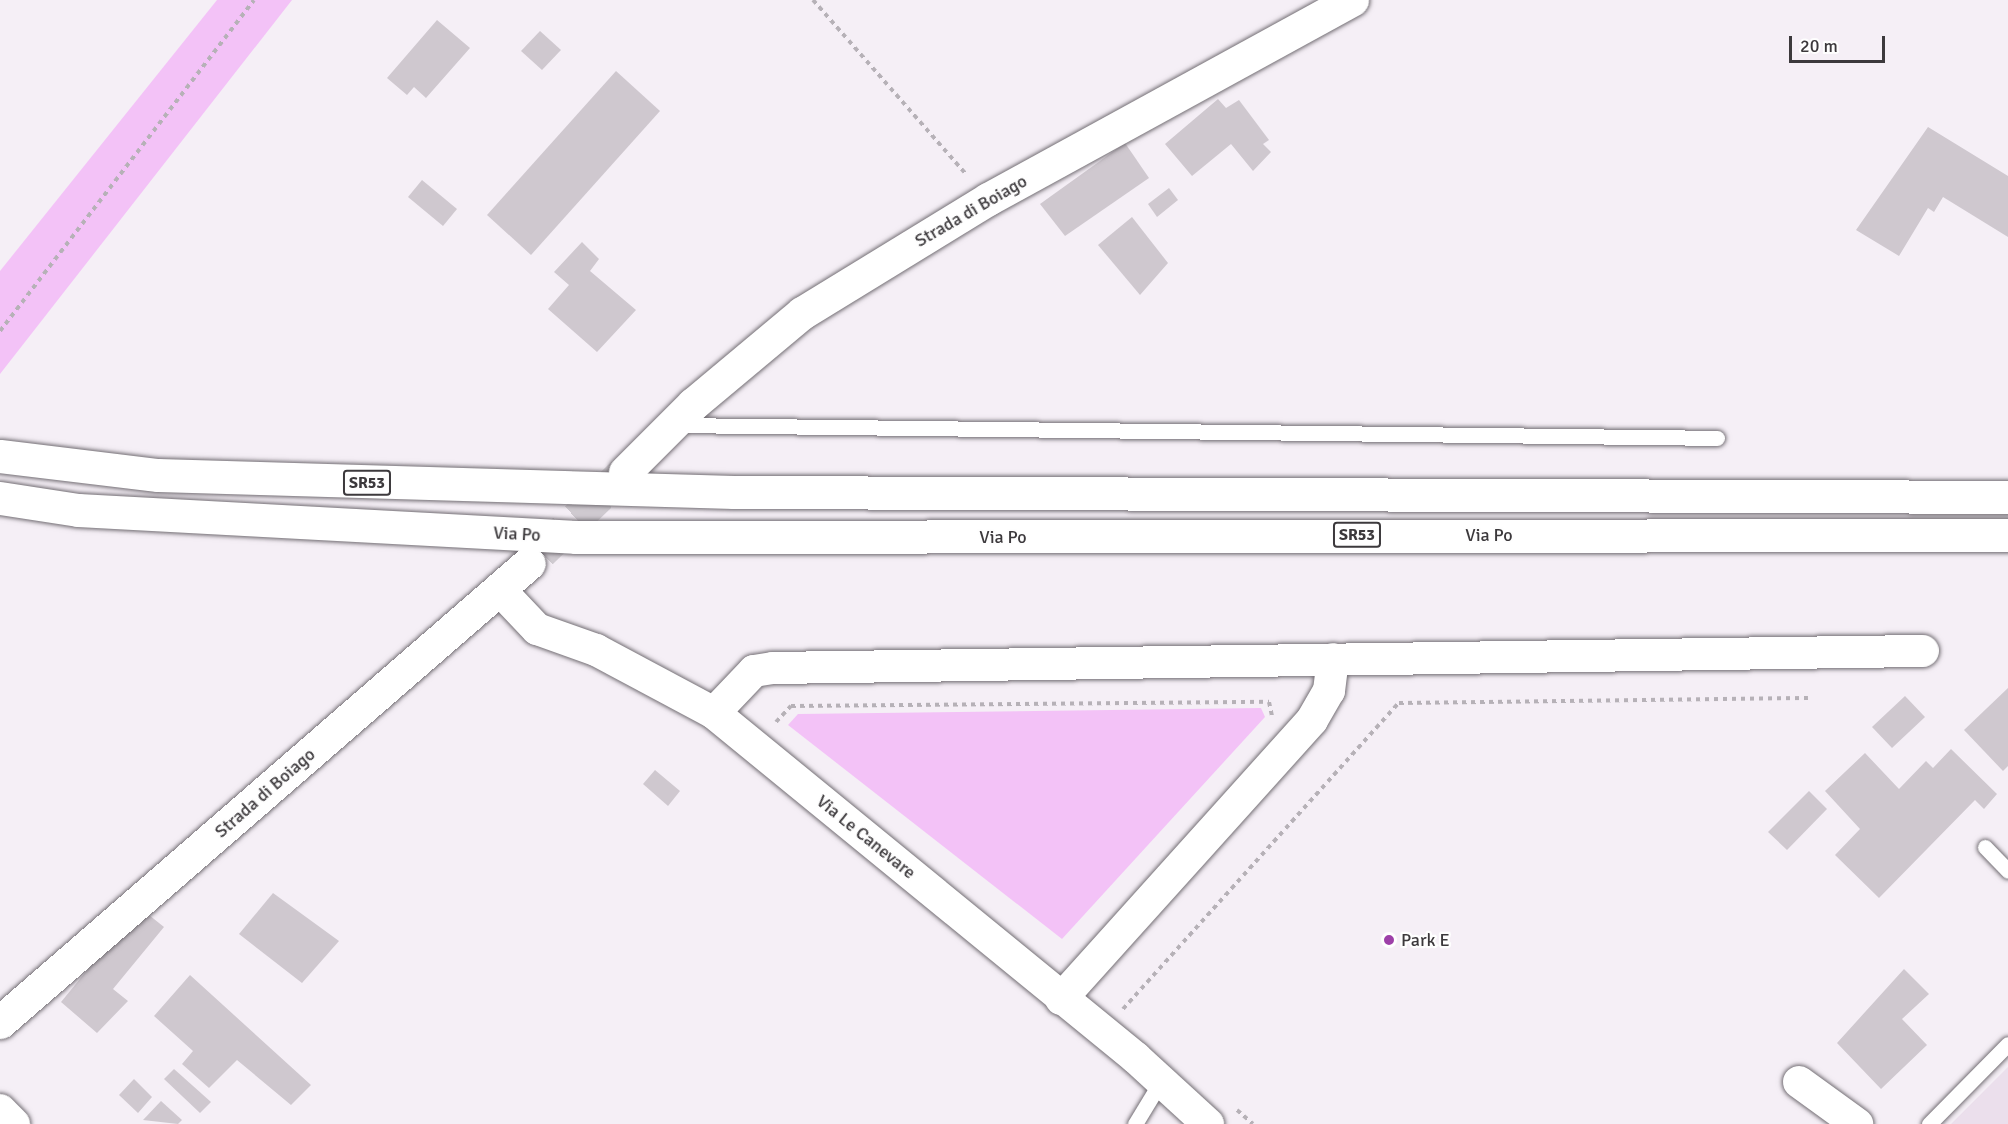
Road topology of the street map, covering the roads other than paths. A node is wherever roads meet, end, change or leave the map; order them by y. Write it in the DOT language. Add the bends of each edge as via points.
graph roads {
  1 [pos="1352,0"];
  2 [pos="672,425"];
  3 [pos="1717,438"];
  4 [pos="0,456"];
  5 [pos="625,472"];
  6 [pos="2008,497"];
  7 [pos="0,498"];
  8 [pos="2008,535"];
  9 [pos="529,563"];
  10 [pos="500,590"];
  11 [pos="1923,651"];
  12 [pos="1333,659"];
  13 [pos="714,713"];
  14 [pos="1985,847"];
  15 [pos="2008,871"];
  16 [pos="1061,999"];
  17 [pos="0,1022"];
  18 [pos="2008,1044"];
  19 [pos="1161,1081"];
  20 [pos="1799,1082"];
  21 [pos="0,1110"];
  22 [pos="14,1124"];
  23 [pos="1135,1124"];
  24 [pos="1208,1124"];
  25 [pos="1857,1124"];
  26 [pos="1929,1124"];
  1 -- 2 [label="main road, Strada di Boiago" via="988,199 802,313"];
  2 -- 3 [label="lane"];
  2 -- 5 [label="main road, Strada di Boiago"];
  4 -- 6 [label="main road, SR53" via="158,475 756,493"];
  7 -- 8 [label="main road, Via Po / SR53" via="78,510 576,537"];
  9 -- 10 [label="main road, Strada di Boiago"];
  10 -- 13 [label="street, Via Le Canevare" via="537,629 596,650"];
  10 -- 17 [label="main road, Strada di Boiago"];
  11 -- 12 [label="street"];
  12 -- 13 [label="street" via="773,668 754,671"];
  12 -- 16 [label="street" via="1329,691 1312,720"];
  13 -- 16 [label="street, Via Le Canevare"];
  14 -- 15 [label="lane"];
  16 -- 19 [label="street, Via Le Canevare"];
  18 -- 26 [label="lane"];
  19 -- 23 [label="lane"];
  19 -- 24 [label="street, Via Le Canevare"];
  20 -- 25 [label="street"];
  21 -- 22 [label="street"];
}
